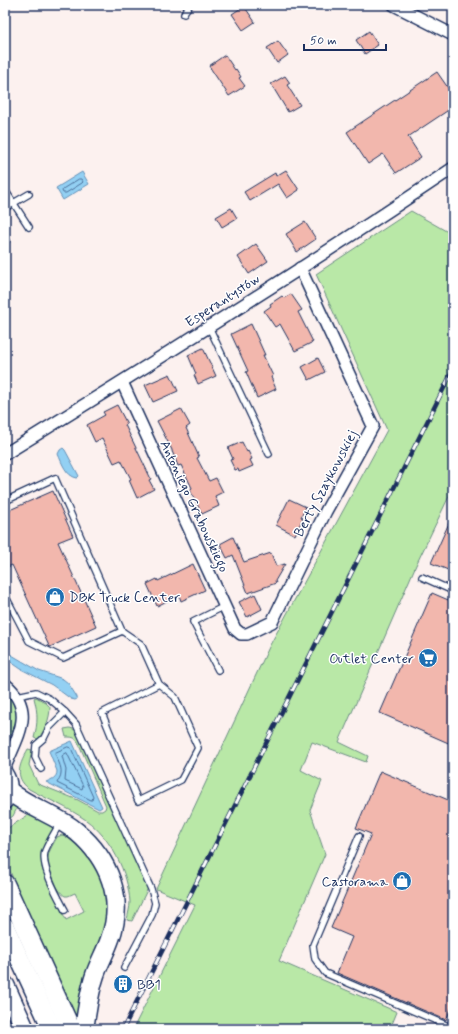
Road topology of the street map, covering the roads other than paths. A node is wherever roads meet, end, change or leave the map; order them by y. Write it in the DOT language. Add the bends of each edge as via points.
graph roads {
  1 [pos="190,5"];
  2 [pos="394,5"];
  3 [pos="185,10"];
  4 [pos="453,35"];
  5 [pos="453,168"];
  6 [pos="5,190"];
  7 [pos="29,194"];
  8 [pos="13,203"];
  9 [pos="5,208"];
  10 [pos="29,227"];
  11 [pos="300,268"];
  12 [pos="209,327"];
  13 [pos="122,382"];
  14 [pos="5,454"];
  15 [pos="269,454"];
  16 [pos="5,501"];
  17 [pos="422,577"];
  18 [pos="453,591"];
  19 [pos="5,595"];
  20 [pos="225,606"];
  21 [pos="122,631"];
  22 [pos="248,634"];
  23 [pos="218,670"];
  24 [pos="5,684"];
  25 [pos="159,684"];
  26 [pos="17,696"];
  27 [pos="65,712"];
  28 [pos="16,741"];
  29 [pos="5,749"];
  30 [pos="5,767"];
  31 [pos="41,769"];
  32 [pos="5,772"];
  33 [pos="7,797"];
  34 [pos="61,821"];
  35 [pos="359,836"];
  36 [pos="5,884"];
  37 [pos="65,910"];
  38 [pos="5,927"];
  39 [pos="124,968"];
  40 [pos="5,985"];
  41 [pos="453,1028"];
  42 [pos="25,1029"];
  43 [pos="52,1029"];
  44 [pos="71,1029"];
  45 [pos="84,1029"];
  1 -- 3 [label="lane"];
  2 -- 4 [label="street"];
  5 -- 11 [label="street, Esperantystów"];
  6 -- 8 [label="lane"];
  7 -- 8 [label="lane"];
  8 -- 9 [label="lane"];
  8 -- 10 [label="lane"];
  11 -- 12 [label="street, Esperantystów"];
  11 -- 22 [label="street, Berty Szaykowskiej" via="373,426 326,511 272,622"];
  12 -- 13 [label="street, Esperantystów"];
  12 -- 15 [label="lane"];
  13 -- 14 [label="street, Esperantystów"];
  13 -- 20 [label="street, Antoniego Grabowskiego"];
  16 -- 21 [label="lane" via="55,478"];
  17 -- 18 [label="lane"];
  19 -- 21 [label="lane" via="29,641 63,658"];
  20 -- 22 [label="street, Antoniego Grabowskiego" via="235,629 241,634"];
  20 -- 23 [label="lane" via="193,622"];
  21 -- 25 [label="lane" via="141,644"];
  24 -- 26 [label="street"];
  25 -- 25 [label="lane" via="102,712 138,801 181,780 198,748 175,697"];
  26 -- 27 [label="lane" via="36,692 50,699"];
  26 -- 28 [label="street" via="23,719"];
  27 -- 31 [label="lane" via="36,746 35,757"];
  27 -- 39 [label="lane" via="76,724 155,903 152,915"];
  28 -- 29 [label="street"];
  28 -- 30 [label="street"];
  32 -- 33 [label="street" via="9,783"];
  33 -- 34 [label="main road" via="19,799"];
  34 -- 37 [label="lane" via="45,852 45,866"];
  34 -- 45 [label="main road" via="90,843 100,856 114,890 116,907 111,938 95,974"];
  35 -- 41 [label="lane" via="313,945 316,959 325,973"];
  36 -- 44 [label="main road"];
  38 -- 43 [label="main road"];
  40 -- 42 [label="main road"];
}
